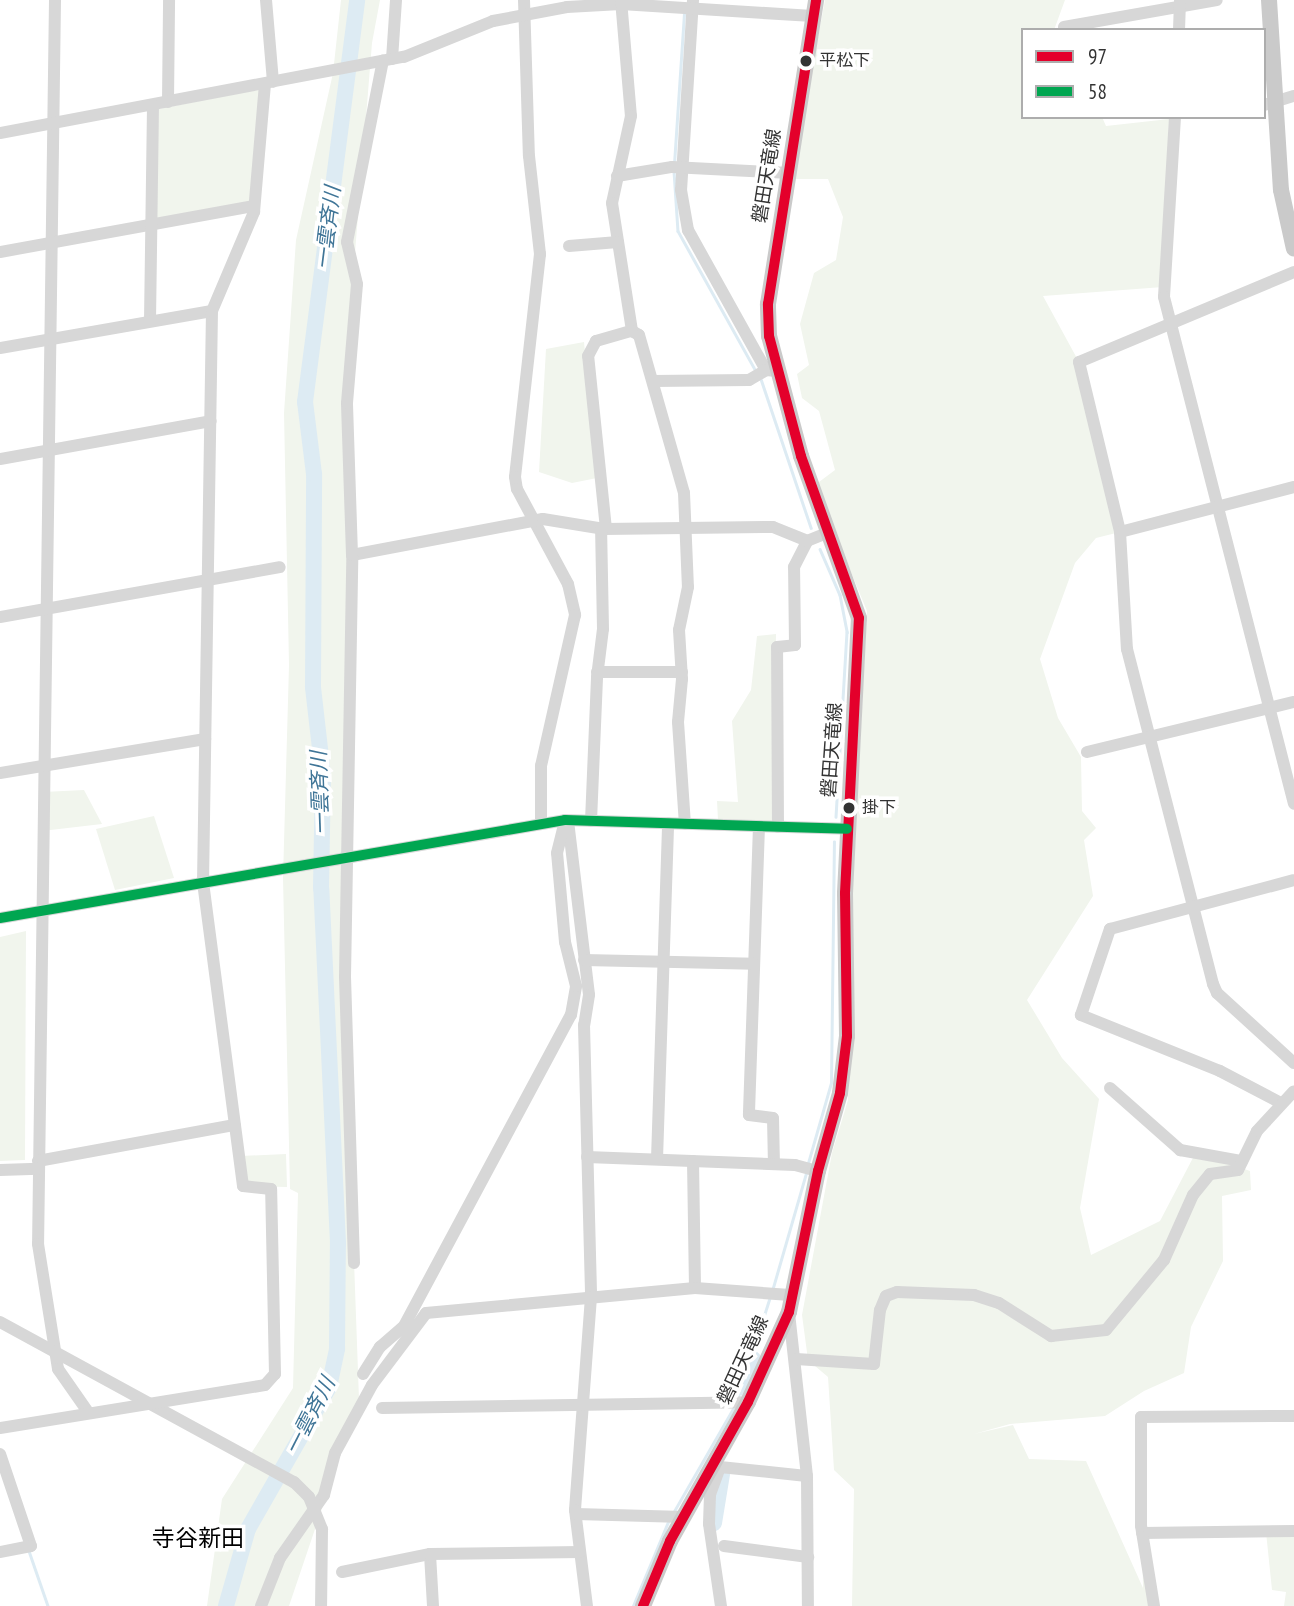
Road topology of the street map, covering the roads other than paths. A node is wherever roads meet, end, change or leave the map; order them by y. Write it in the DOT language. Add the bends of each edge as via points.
graph roads {
  1 [pos="55,0"];
  2 [pos="169,0"];
  3 [pos="266,0"];
  4 [pos="396,0"];
  5 [pos="524,0"];
  6 [pos="1217,0"];
  7 [pos="1269,0"];
  8 [pos="621,2"];
  9 [pos="1180,3"];
  10 [pos="689,7"];
  11 [pos="815,8"];
  12 [pos="523,15"];
  13 [pos="1064,27"];
  14 [pos="1179,28"];
  15 [pos="384,61"];
  16 [pos="269,83"];
  17 [pos="1294,96"];
  18 [pos="168,102"];
  19 [pos="1270,104"];
  20 [pos="153,105"];
  21 [pos="1175,119"];
  22 [pos="53,123"];
  23 [pos="0,133"];
  24 [pos="678,167"];
  25 [pos="789,173"];
  26 [pos="617,176"];
  27 [pos="253,206"];
  28 [pos="150,225"];
  29 [pos="50,242"];
  30 [pos="618,242"];
  31 [pos="569,246"];
  32 [pos="1294,249"];
  33 [pos="0,251"];
  34 [pos="1294,272"];
  35 [pos="212,311"];
  36 [pos="150,321"];
  37 [pos="1170,325"];
  38 [pos="632,331"];
  39 [pos="50,338"];
  40 [pos="0,348"];
  41 [pos="766,372"];
  42 [pos="653,381"];
  43 [pos="211,421"];
  44 [pos="48,450"];
  45 [pos="0,459"];
  46 [pos="1294,487"];
  47 [pos="1216,507"];
  48 [pos="534,521"];
  49 [pos="686,526"];
  50 [pos="603,528"];
  51 [pos="1120,532"];
  52 [pos="827,533"];
  53 [pos="807,541"];
  54 [pos="352,555"];
  55 [pos="280,567"];
  56 [pos="207,579"];
  57 [pos="45,609"];
  58 [pos="0,617"];
  59 [pos="597,672"];
  60 [pos="682,672"];
  61 [pos="1294,702"];
  62 [pos="1269,708"];
  63 [pos="1150,738"];
  64 [pos="205,739"];
  65 [pos="1087,752"];
  66 [pos="44,765"];
  67 [pos="0,773"];
  68 [pos="1294,804"];
  69 [pos="566,820"];
  70 [pos="591,821"];
  71 [pos="541,822"];
  72 [pos="668,823"];
  73 [pos="685,824"];
  74 [pos="759,826"];
  75 [pos="778,827"];
  76 [pos="847,829"];
  77 [pos="349,858"];
  78 [pos="1294,880"];
  79 [pos="203,883"];
  80 [pos="1193,906"];
  81 [pos="41,911"];
  82 [pos="0,918"];
  83 [pos="584,960"];
  84 [pos="662,961"];
  85 [pos="754,964"];
  86 [pos="1294,1063"];
  87 [pos="1110,1088"];
  88 [pos="1294,1091"];
  89 [pos="1279,1102"];
  90 [pos="235,1125"];
  91 [pos="587,1157"];
  92 [pos="657,1159"];
  93 [pos="693,1161"];
  94 [pos="1242,1161"];
  95 [pos="775,1164"];
  96 [pos="38,1165"];
  97 [pos="0,1170"];
  98 [pos="818,1171"];
  99 [pos="354,1263"];
  100 [pos="695,1287"];
  101 [pos="790,1295"];
  102 [pos="591,1297"];
  103 [pos="789,1312"];
  104 [pos="0,1322"];
  105 [pos="404,1326"];
  106 [pos="53,1350"];
  107 [pos="771,1352"];
  108 [pos="796,1363"];
  109 [pos="363,1374"];
  110 [pos="372,1385"];
  111 [pos="583,1401"];
  112 [pos="748,1402"];
  113 [pos="152,1403"];
  114 [pos="382,1408"];
  115 [pos="88,1412"];
  116 [pos="1294,1416"];
  117 [pos="0,1429"];
  118 [pos="0,1454"];
  119 [pos="716,1465"];
  120 [pos="807,1476"];
  121 [pos="314,1508"];
  122 [pos="576,1514"];
  123 [pos="684,1517"];
  124 [pos="1294,1531"];
  125 [pos="1142,1533"];
  126 [pos="724,1546"];
  127 [pos="0,1552"];
  128 [pos="580,1552"];
  129 [pos="430,1554"];
  130 [pos="808,1557"];
  131 [pos="342,1572"];
  132 [pos="261,1606"];
  133 [pos="321,1606"];
  134 [pos="433,1606"];
  135 [pos="587,1606"];
  136 [pos="643,1606"];
  137 [pos="721,1606"];
  138 [pos="808,1606"];
  139 [pos="1154,1606"];
  1 -- 22 [label="street"];
  2 -- 18 [label="street"];
  3 -- 16 [label="street"];
  4 -- 15 [label="street"];
  5 -- 12 [label="street"];
  6 -- 9 [label="street"];
  7 -- 19 [label="main road"];
  8 -- 10 [label="street"];
  8 -- 12 [label="street"];
  8 -- 26 [label="street" via="631,116"];
  9 -- 13 [label="street"];
  9 -- 14 [label="street"];
  10 -- 11 [label="street"];
  10 -- 24 [label="street"];
  11 -- 25 [label="main road, 磐田天竜線"];
  12 -- 15 [label="street" via="493,21 435,47"];
  12 -- 48 [label="street" via="529,156 540,254 515,465 517,489"];
  15 -- 16 [label="street"];
  15 -- 54 [label="street" via="347,242 357,284 347,403"];
  16 -- 18 [label="street"];
  16 -- 27 [label="street"];
  17 -- 19 [label="street"];
  18 -- 20 [label="street"];
  19 -- 32 [label="main road"];
  20 -- 22 [label="street"];
  20 -- 28 [label="street"];
  21 -- 37 [label="street" via="1164,297"];
  22 -- 23 [label="street"];
  22 -- 29 [label="street"];
  24 -- 25 [label="street"];
  24 -- 26 [label="street"];
  24 -- 41 [label="street" via="693,243"];
  25 -- 41 [label="main road, 磐田天竜線" via="768,304"];
  26 -- 30 [label="street" via="612,203"];
  27 -- 28 [label="street"];
  27 -- 35 [label="street"];
  28 -- 29 [label="street"];
  28 -- 36 [label="street"];
  29 -- 33 [label="street"];
  29 -- 39 [label="street"];
  30 -- 31 [label="street"];
  30 -- 38 [label="street"];
  34 -- 37 [label="street"];
  35 -- 36 [label="street"];
  35 -- 43 [label="street"];
  36 -- 39 [label="street"];
  37 -- 47 [label="street"];
  37 -- 51 [label="street" via="1079,362"];
  38 -- 42 [label="street" via="639,335"];
  38 -- 50 [label="street" via="596,341 588,356"];
  39 -- 40 [label="street"];
  39 -- 44 [label="street"];
  41 -- 42 [label="street"];
  41 -- 52 [label="main road, 磐田天竜線"];
  42 -- 49 [label="street" via="684,493"];
  43 -- 44 [label="street"];
  43 -- 56 [label="street"];
  44 -- 45 [label="street"];
  44 -- 57 [label="street"];
  46 -- 47 [label="street"];
  47 -- 51 [label="street"];
  47 -- 62 [label="street"];
  48 -- 50 [label="street"];
  48 -- 54 [label="street"];
  48 -- 71 [label="street" via="568,584 575,615 541,765"];
  49 -- 50 [label="street"];
  49 -- 53 [label="street" via="773,527"];
  49 -- 60 [label="street" via="688,587 679,630"];
  50 -- 59 [label="street" via="603,629"];
  51 -- 63 [label="street" via="1127,649"];
  52 -- 53 [label="street"];
  52 -- 76 [label="main road, 磐田天竜線" via="852,589 859,618"];
  53 -- 75 [label="street" via="794,567 795,645 777,647"];
  54 -- 77 [label="street" via="346,774"];
  55 -- 56 [label="street"];
  56 -- 57 [label="street"];
  56 -- 64 [label="street"];
  57 -- 58 [label="street"];
  57 -- 66 [label="street"];
  59 -- 60 [label="street"];
  59 -- 70 [label="street"];
  60 -- 73 [label="street" via="678,722"];
  61 -- 62 [label="street"];
  62 -- 63 [label="street"];
  62 -- 68 [label="street"];
  63 -- 65 [label="street"];
  63 -- 80 [label="street"];
  64 -- 66 [label="street"];
  64 -- 79 [label="street"];
  66 -- 67 [label="street"];
  66 -- 81 [label="street"];
  69 -- 70 [label="street"];
  69 -- 71 [label="street"];
  69 -- 83 [label="street"];
  69 -- 105 [label="street" via="557,853 576,1000"];
  70 -- 72 [label="street"];
  71 -- 77 [label="street"];
  72 -- 73 [label="street"];
  72 -- 84 [label="street"];
  73 -- 74 [label="street"];
  74 -- 75 [label="street"];
  74 -- 85 [label="street"];
  75 -- 76 [label="street"];
  76 -- 98 [label="main road, 磐田天竜線" via="847,1036 840,1093"];
  77 -- 79 [label="street"];
  77 -- 99 [label="street" via="345,977"];
  78 -- 80 [label="street"];
  79 -- 81 [label="street"];
  79 -- 90 [label="street"];
  80 -- 86 [label="street" via="1217,993"];
  80 -- 89 [label="street" via="1110,929 1081,1015 1220,1071"];
  81 -- 82 [label="street"];
  81 -- 96 [label="street"];
  83 -- 84 [label="street"];
  83 -- 91 [label="street" via="589,995 584,1025"];
  84 -- 85 [label="street"];
  84 -- 92 [label="street"];
  85 -- 95 [label="street" via="749,1115 773,1118"];
  87 -- 94 [label="street" via="1180,1150"];
  88 -- 89 [label="street"];
  89 -- 94 [label="street" via="1257,1130"];
  90 -- 96 [label="street"];
  90 -- 113 [label="street" via="243,1186 271,1189 275,1374 265,1385"];
  91 -- 92 [label="street"];
  91 -- 102 [label="street"];
  92 -- 93 [label="street"];
  93 -- 95 [label="street"];
  93 -- 100 [label="street"];
  94 -- 108 [label="street" via="1238,1170 1210,1174 1193,1195 1164,1260 1106,1330 1051,1336 999,1303 974,1295 897,1292 886,1296 880,1310 874,1364"];
  95 -- 98 [label="street"];
  96 -- 97 [label="street"];
  96 -- 106 [label="street" via="38,1244"];
  98 -- 101 [label="main road, 磐田天竜線"];
  100 -- 101 [label="street"];
  100 -- 102 [label="street"];
  101 -- 103 [label="main road, 磐田天竜線"];
  102 -- 110 [label="street" via="426,1313"];
  102 -- 111 [label="street"];
  103 -- 107 [label="main road, 磐田天竜線"];
  103 -- 108 [label="street"];
  104 -- 106 [label="street"];
  105 -- 109 [label="street" via="380,1347"];
  105 -- 110 [label="street"];
  106 -- 113 [label="street"];
  106 -- 115 [label="street" via="58,1369"];
  107 -- 108 [label="street"];
  107 -- 112 [label="main road, 磐田天竜線"];
  108 -- 120 [label="street"];
  110 -- 121 [label="street" via="335,1453 329,1481"];
  111 -- 112 [label="street"];
  111 -- 114 [label="street"];
  111 -- 122 [label="street"];
  112 -- 119 [label="main road, 磐田天竜線"];
  113 -- 115 [label="street"];
  113 -- 121 [label="street" via="246,1452 304,1492"];
  115 -- 117 [label="street"];
  116 -- 125 [label="street" via="1140,1417"];
  118 -- 127 [label="street" via="32,1546"];
  119 -- 120 [label="street"];
  119 -- 123 [label="main road, 磐田天竜線"];
  119 -- 137 [label="street" via="709,1524"];
  120 -- 130 [label="street"];
  121 -- 132 [label="street" via="280,1558"];
  121 -- 133 [label="street" via="323,1541"];
  122 -- 123 [label="street"];
  122 -- 128 [label="street"];
  123 -- 136 [label="main road, 磐田天竜線"];
  124 -- 125 [label="street"];
  125 -- 139 [label="street"];
  126 -- 130 [label="street"];
  128 -- 129 [label="street"];
  128 -- 135 [label="street"];
  129 -- 131 [label="street"];
  129 -- 134 [label="street"];
  130 -- 138 [label="street"];
}
